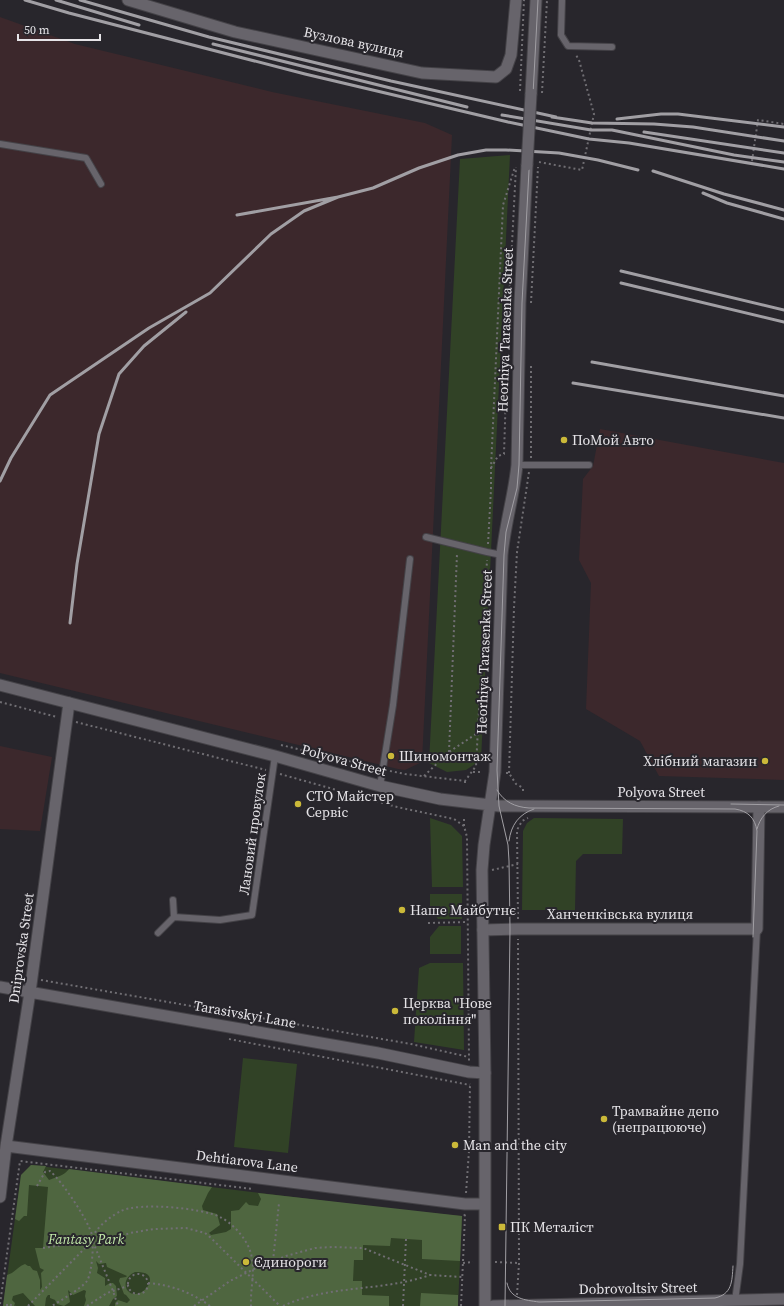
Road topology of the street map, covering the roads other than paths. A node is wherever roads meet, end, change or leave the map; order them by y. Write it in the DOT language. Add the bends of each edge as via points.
graph roads {
  1 [pos="128,0"];
  2 [pos="516,0"];
  3 [pos="536,0"];
  4 [pos="562,0"];
  5 [pos="612,47"];
  6 [pos="0,144"];
  7 [pos="101,184"];
  8 [pos="517,465"];
  9 [pos="589,465"];
  10 [pos="426,537"];
  11 [pos="502,555"];
  12 [pos="410,559"];
  13 [pos="0,685"];
  14 [pos="69,703"];
  15 [pos="275,756"];
  16 [pos="380,786"];
  17 [pos="491,805"];
  18 [pos="759,807"];
  19 [pos="784,807"];
  20 [pos="173,900"];
  21 [pos="174,917"];
  22 [pos="757,929"];
  23 [pos="483,930"];
  24 [pos="158,933"];
  25 [pos="0,987"];
  26 [pos="30,992"];
  27 [pos="485,1073"];
  28 [pos="6,1146"];
  29 [pos="0,1197"];
  30 [pos="484,1204"];
  31 [pos="784,1300"];
  32 [pos="735,1303"];
  33 [pos="484,1306"];
  34 [pos="493,1306"];
  35 [pos="517,1306"];
  1 -- 2 [label="street, Вузлова вулиця" via="235,32 422,73 496,77 506,69 511,55"];
  3 -- 8 [label="street, Heorhiya Tarasenka Street, bridge" via="520,303"];
  4 -- 5 [label="lane" via="561,35 568,46"];
  6 -- 7 [label="lane" via="86,158"];
  8 -- 9 [label="lane"];
  8 -- 11 [label="street, Heorhiya Tarasenka Street"];
  10 -- 11 [label="lane"];
  11 -- 17 [label="street, Heorhiya Tarasenka Street" via="495,772"];
  12 -- 16 [label="lane" via="393,705"];
  13 -- 14 [label="street, Polyova Street"];
  14 -- 15 [label="street, Polyova Street"];
  14 -- 26 [label="street, Dniprovska Street"];
  15 -- 16 [label="street, Polyova Street"];
  15 -- 21 [label="lane, Лановий провулок" via="252,915 220,920"];
  16 -- 17 [label="street, Polyova Street" via="440,799"];
  17 -- 18 [label="street, Polyova Street"];
  17 -- 23 [label="street, Heorhiya Tarasenka Street" via="484,846"];
  18 -- 19 [label="street, Polyova Street"];
  18 -- 22 [label="street"];
  20 -- 21 [label="lane"];
  21 -- 24 [label="lane"];
  22 -- 23 [label="street, Ханченківська вулиця"];
  22 -- 32 [label="lane" via="740,1264"];
  23 -- 27 [label="street, Heorhiya Tarasenka Street"];
  25 -- 26 [label="street, Tarasivskyi Lane"];
  26 -- 27 [label="street, Tarasivskyi Lane"];
  26 -- 28 [label="street, Dniprovska Street"];
  27 -- 30 [label="street, Heorhiya Tarasenka Street"];
  28 -- 29 [label="street, Dniprovska Street"];
  28 -- 30 [label="street, Dehtiarova Lane" via="463,1210"];
  30 -- 33 [label="street, Heorhiya Tarasenka Street"];
  31 -- 32 [label="street, Dobrovoltsiv Street"];
  32 -- 35 [label="street, Dobrovoltsiv Street"];
  34 -- 35 [label="street, Dobrovoltsiv Street"];
}
